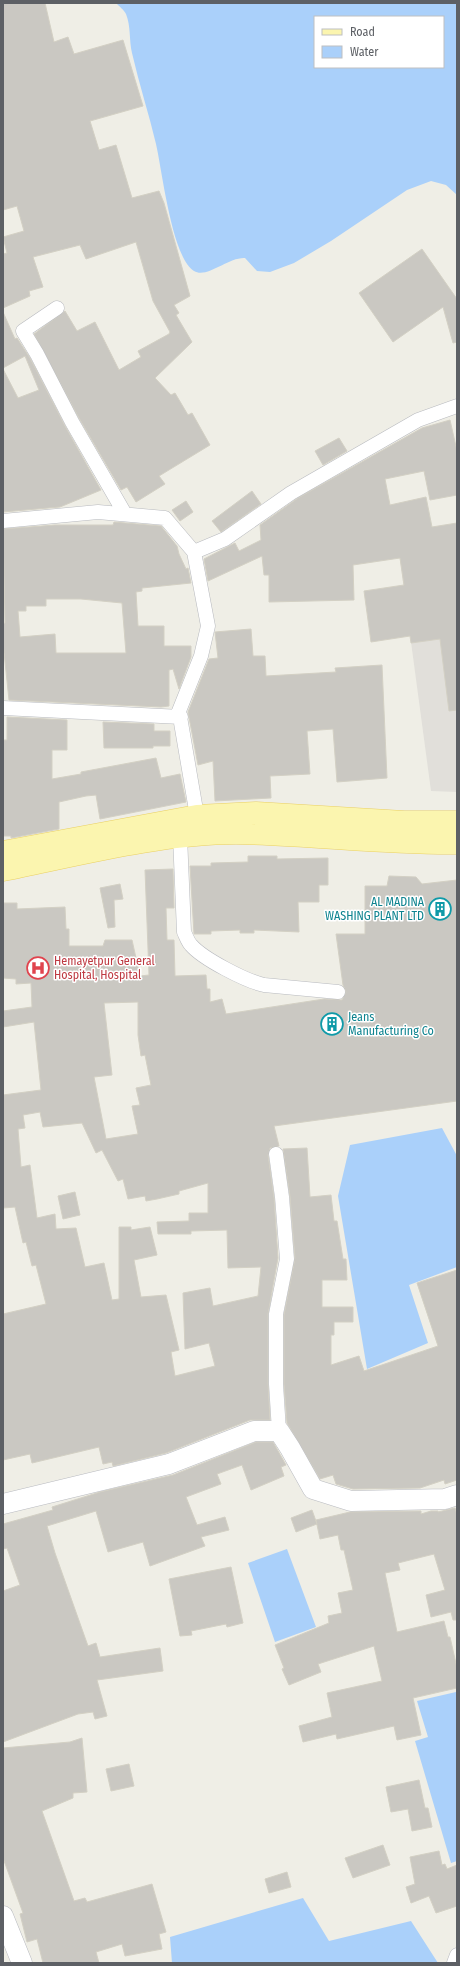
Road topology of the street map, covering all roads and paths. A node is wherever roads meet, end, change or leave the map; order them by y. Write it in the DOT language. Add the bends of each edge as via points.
graph roads {
  1 [pos="57,308"];
  2 [pos="457,406"];
  3 [pos="125,514"];
  4 [pos="3,521"];
  5 [pos="194,552"];
  6 [pos="3,708"];
  7 [pos="181,717"];
  8 [pos="197,816"];
  9 [pos="449,832"];
  10 [pos="180,836"];
  11 [pos="3,852"];
  12 [pos="3,870"];
  13 [pos="338,992"];
  14 [pos="276,1154"];
  15 [pos="279,1431"];
  16 [pos="457,1495"];
  17 [pos="3,1504"];
  18 [pos="3,1916"];
  19 [pos="457,1955"];
  20 [pos="15,1960"];
  21 [pos="454,1963"];
  1 -- 3 [label="street" via="23,331"];
  2 -- 5 [label="street" via="418,420 291,493 225,539"];
  3 -- 4 [label="street" via="98,512"];
  3 -- 5 [label="street" via="165,518"];
  5 -- 7 [label="street" via="208,626 201,656 179,711"];
  6 -- 7 [label="street"];
  7 -- 8 [label="street"];
  8 -- 9 [label="main road" via="256,813 404,822"];
  8 -- 11 [label="main road"];
  9 -- 10 [label="main road" via="235,833"];
  10 -- 12 [label="main road"];
  10 -- 13 [label="street" via="184,932 190,944 199,953 252,983"];
  14 -- 15 [label="street" via="287,1259 276,1314"];
  15 -- 16 [label="street" via="313,1490 351,1500 445,1499"];
  15 -- 17 [label="street" via="254,1431 169,1464"];
  18 -- 20 [label="street"];
  19 -- 21 [label="street"];
}
